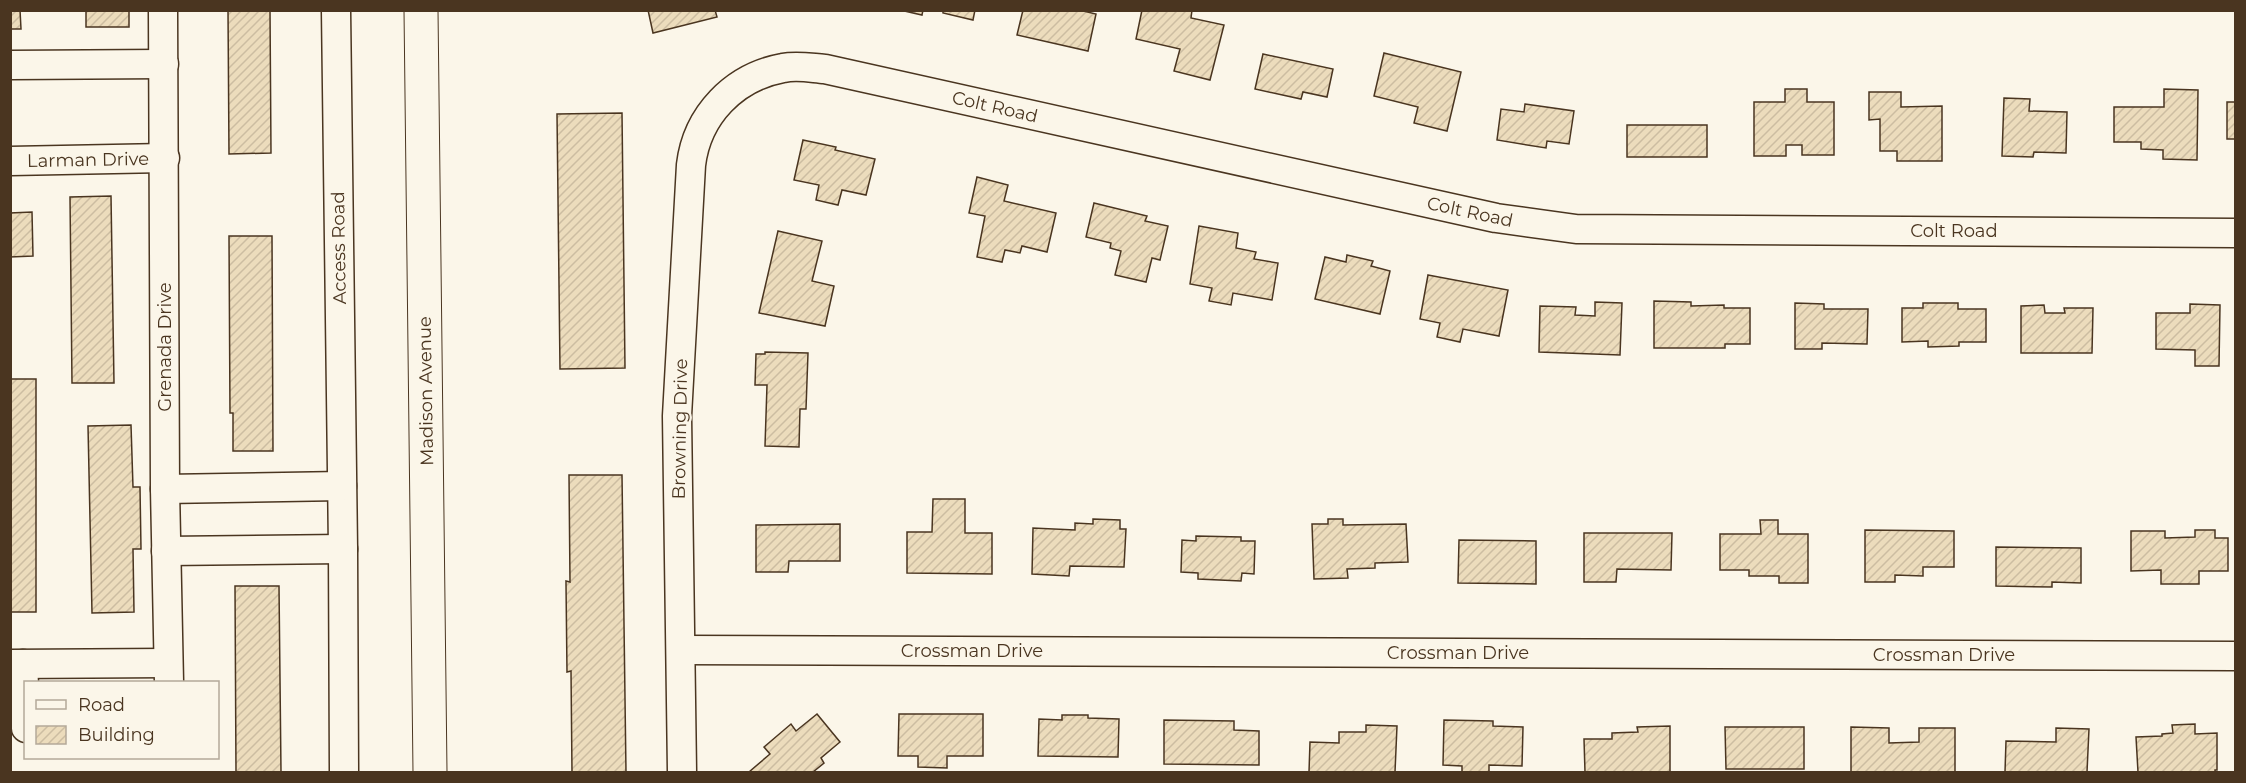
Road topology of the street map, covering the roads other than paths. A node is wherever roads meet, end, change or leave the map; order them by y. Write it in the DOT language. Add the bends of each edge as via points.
graph roads {
  1 [pos="164,10"];
  2 [pos="336,10"];
  3 [pos="421,10"];
  4 [pos="164,64"];
  5 [pos="10,66"];
  6 [pos="725,96"];
  7 [pos="165,158"];
  8 [pos="10,161"];
  9 [pos="2235,233"];
  10 [pos="342,486"];
  11 [pos="165,489"];
  12 [pos="344,549"];
  13 [pos="166,551"];
  14 [pos="681,650"];
  15 [pos="2235,656"];
  16 [pos="17,664"];
  17 [pos="169,673"];
  18 [pos="24,714"];
  19 [pos="344,772"];
  20 [pos="430,772"];
  21 [pos="681,772"];
  1 -- 4 [label="street, Grenada Drive"];
  2 -- 10 [label="street, Access Road"];
  3 -- 20 [label="main road, Madison Avenue"];
  4 -- 5 [label="street"];
  4 -- 7 [label="street, Grenada Drive"];
  6 -- 9 [label="street, Colt Road" via="752,77 782,68 825,69 1496,218 1576,230"];
  6 -- 14 [label="street, Browning Drive" via="704,124 691,165 677,416"];
  7 -- 8 [label="street, Larman Drive"];
  7 -- 11 [label="street, Grenada Drive"];
  10 -- 11 [label="street"];
  10 -- 12 [label="street, Access Road"];
  11 -- 13 [label="street, Grenada Drive"];
  12 -- 13 [label="street"];
  12 -- 19 [label="street, Access Road"];
  13 -- 17 [label="street, Grenada Drive"];
  14 -- 15 [label="street, Crossman Drive"];
  14 -- 21 [label="street, Browning Drive"];
  16 -- 17 [label="street"];
  16 -- 18 [label="street"];
}
